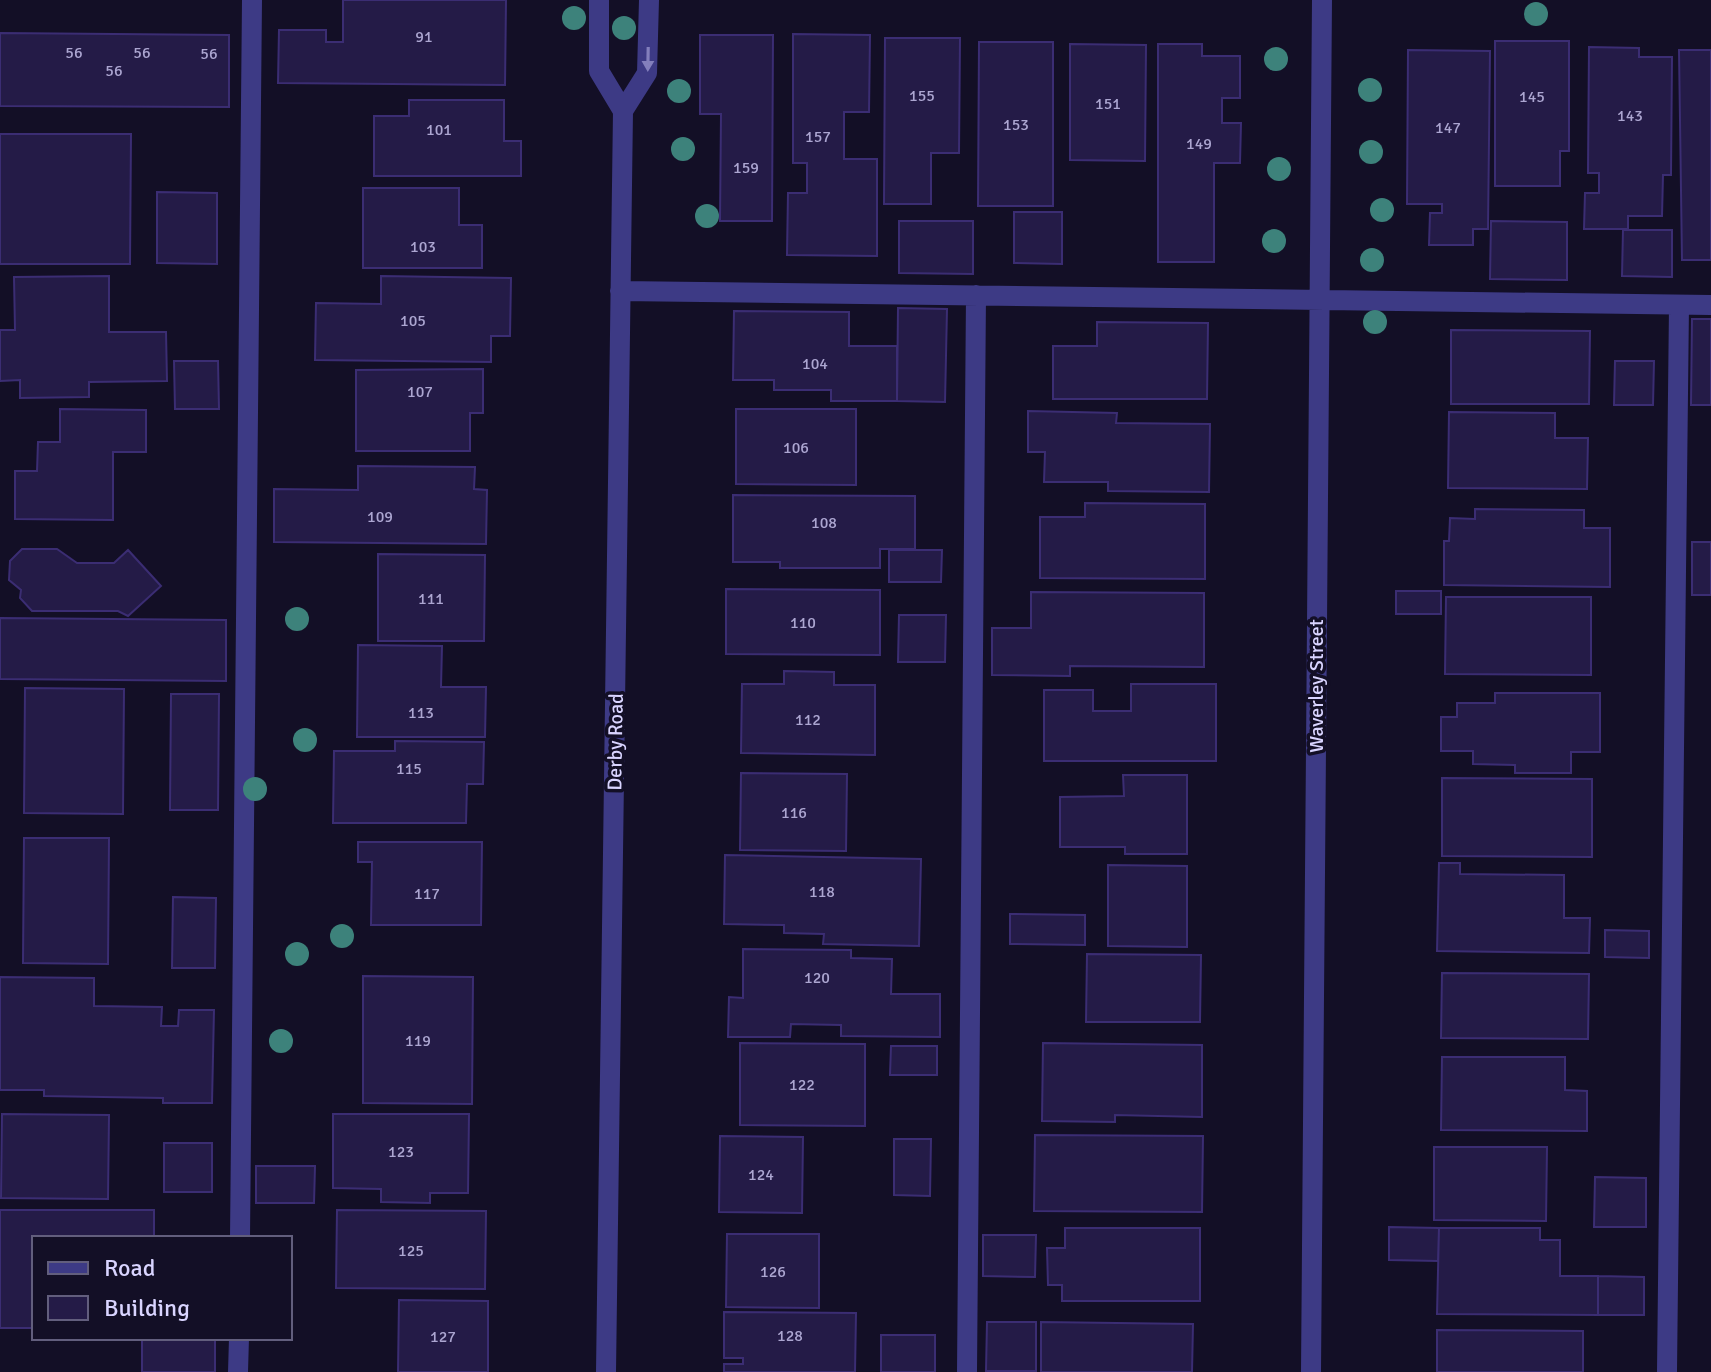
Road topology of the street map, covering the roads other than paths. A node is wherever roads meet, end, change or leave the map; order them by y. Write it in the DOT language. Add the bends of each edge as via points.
graph roads {
  1 [pos="252,0"];
  2 [pos="599,0"];
  3 [pos="649,0"];
  4 [pos="1322,0"];
  5 [pos="623,111"];
  6 [pos="620,291"];
  7 [pos="976,295"];
  8 [pos="1319,300"];
  9 [pos="1679,305"];
  10 [pos="1711,305"];
  11 [pos="240,1236"];
  12 [pos="239,1340"];
  13 [pos="238,1372"];
  14 [pos="606,1372"];
  15 [pos="967,1372"];
  16 [pos="1311,1372"];
  17 [pos="1667,1372"];
  1 -- 11 [label="street"];
  2 -- 5 [label="street" via="599,71"];
  3 -- 5 [label="street, one-way" via="647,73"];
  4 -- 8 [label="street, Waverley Street"];
  5 -- 6 [label="street, Derby Road"];
  6 -- 7 [label="street"];
  6 -- 14 [label="street, Derby Road"];
  7 -- 8 [label="street"];
  7 -- 15 [label="street"];
  8 -- 9 [label="street"];
  8 -- 16 [label="street, Waverley Street"];
  9 -- 10 [label="street"];
  9 -- 17 [label="street"];
  12 -- 13 [label="street"];
}
